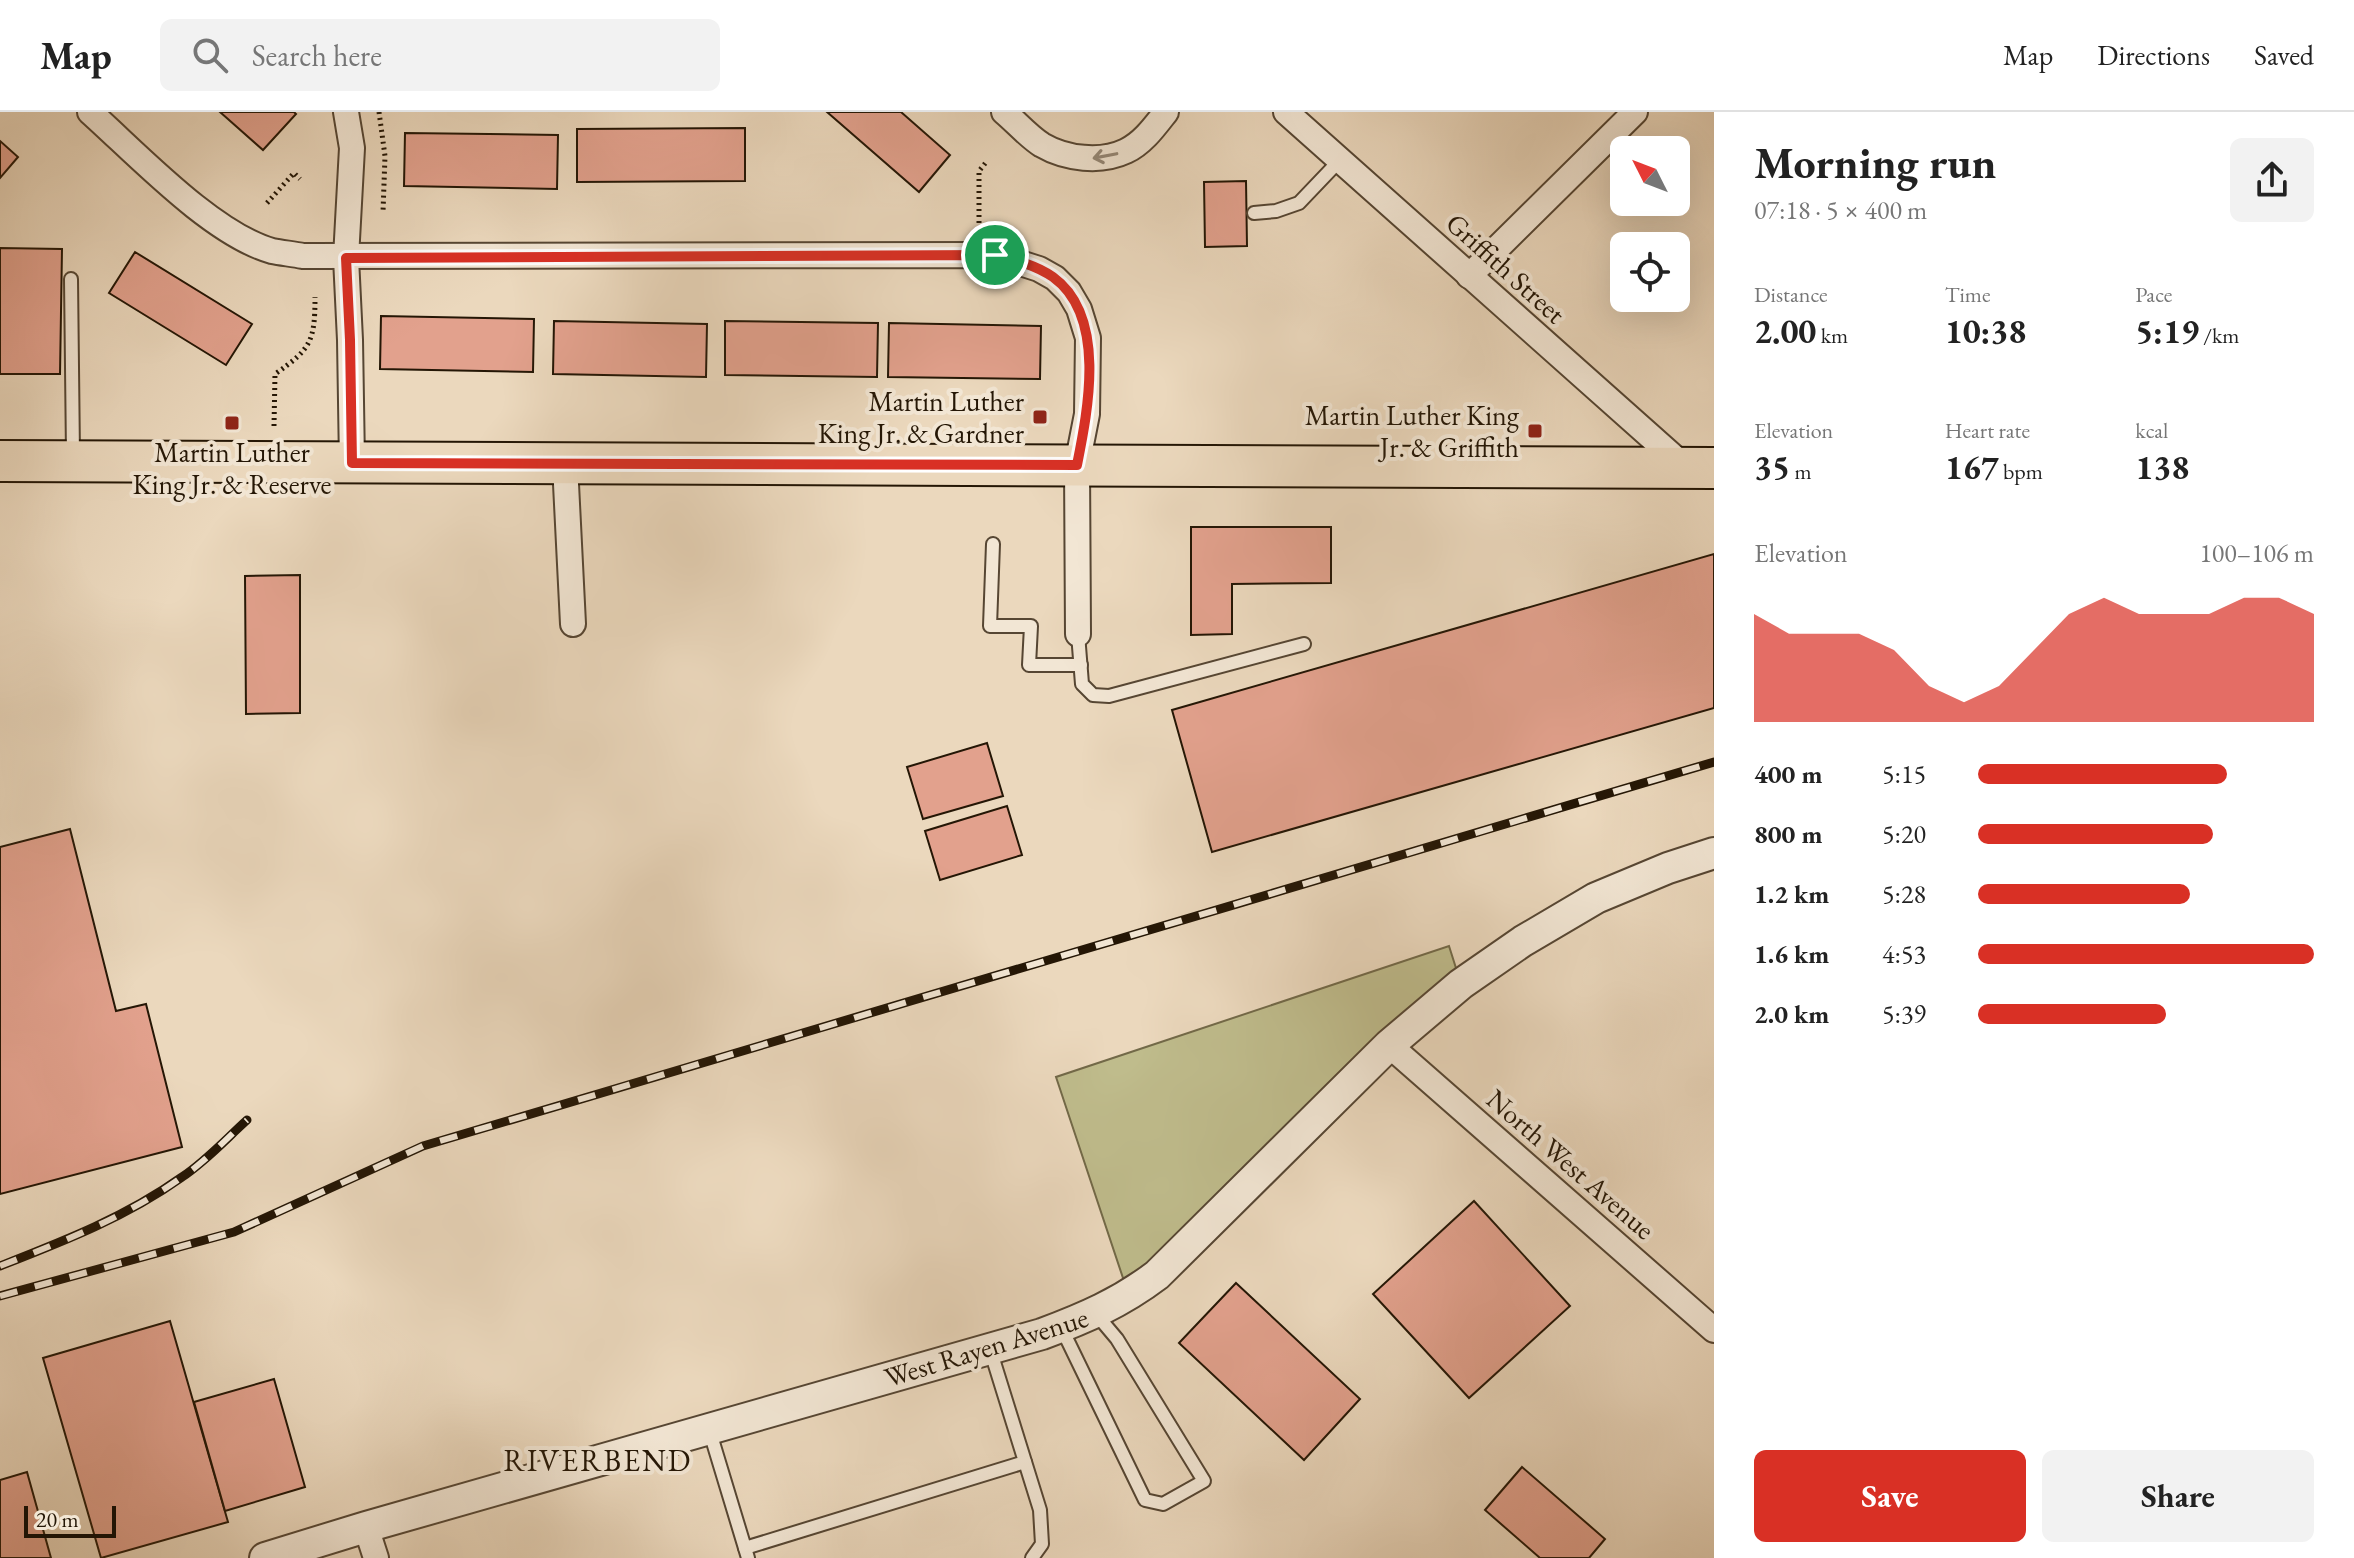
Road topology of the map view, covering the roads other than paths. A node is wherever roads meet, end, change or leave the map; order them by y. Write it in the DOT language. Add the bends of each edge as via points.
graph roads {
  1 [pos="90,112"];
  2 [pos="346,112"];
  3 [pos="1004,112"];
  4 [pos="1166,112"];
  5 [pos="1286,112"];
  6 [pos="1635,112"];
  7 [pos="1340,160"];
  8 [pos="1254,213"];
  9 [pos="346,258"];
  10 [pos="1469,276"];
  11 [pos="71,279"];
  12 [pos="0,461"];
  13 [pos="73,463"];
  14 [pos="352,463"];
  15 [pos="565,464"];
  16 [pos="1077,465"];
  17 [pos="1700,468"];
  18 [pos="993,544"];
  19 [pos="573,624"];
  20 [pos="1078,634"];
  21 [pos="1304,644"];
  22 [pos="1081,665"];
  23 [pos="1714,853"];
  24 [pos="1389,1045"];
  25 [pos="1096,1314"];
  26 [pos="1061,1327"];
  27 [pos="1714,1330"];
  28 [pos="990,1349"];
  29 [pos="709,1429"];
  30 [pos="1025,1462"];
  31 [pos="366,1527"];
  32 [pos="312,1552"];
  33 [pos="747,1553"];
  34 [pos="265,1558"];
  35 [pos="376,1558"];
  36 [pos="1032,1558"];
  1 -- 9 [label="street" via="233,233 270,250"];
  2 -- 9 [label="street" via="352,148"];
  4 -- 3 [label="street, one-way" via="1128,150 1093,159 1042,145"];
  5 -- 7 [label="street, Griffith Street"];
  6 -- 10 [label="street"];
  7 -- 8 [label="lane" via="1299,203"];
  7 -- 10 [label="street, Griffith Street"];
  9 -- 14 [label="street"];
  9 -- 16 [label="street" via="995,255 1018,260 1055,278 1069,292 1088,338 1087,414"];
  10 -- 17 [label="street, Griffith Street"];
  11 -- 13 [label="lane"];
  12 -- 13 [label="main road"];
  13 -- 14 [label="main road"];
  14 -- 15 [label="main road"];
  15 -- 16 [label="main road"];
  15 -- 19 [label="street"];
  16 -- 17 [label="main road"];
  16 -- 20 [label="street"];
  18 -- 22 [label="lane" via="990,626 1031,626 1029,665"];
  20 -- 22 [label="lane"];
  21 -- 22 [label="lane" via="1109,696 1093,695 1082,684"];
  23 -- 24 [label="street, West Rayen Avenue" via="1596,898 1523,941 1461,984"];
  24 -- 25 [label="street, West Rayen Avenue" via="1157,1275"];
  24 -- 27 [label="street, North West Avenue"];
  25 -- 26 [label="street, West Rayen Avenue"];
  25 -- 26 [label="lane" via="1117,1339 1204,1481 1163,1504 1145,1500"];
  26 -- 28 [label="street, West Rayen Avenue"];
  28 -- 29 [label="street, West Rayen Avenue"];
  28 -- 30 [label="lane"];
  29 -- 31 [label="street, West Rayen Avenue"];
  29 -- 33 [label="lane"];
  30 -- 33 [label="lane"];
  30 -- 36 [label="lane" via="1040,1510 1042,1544"];
  31 -- 32 [label="street, West Rayen Avenue"];
  31 -- 35 [label="street"];
  32 -- 34 [label="street, West Rayen Avenue"];
}
